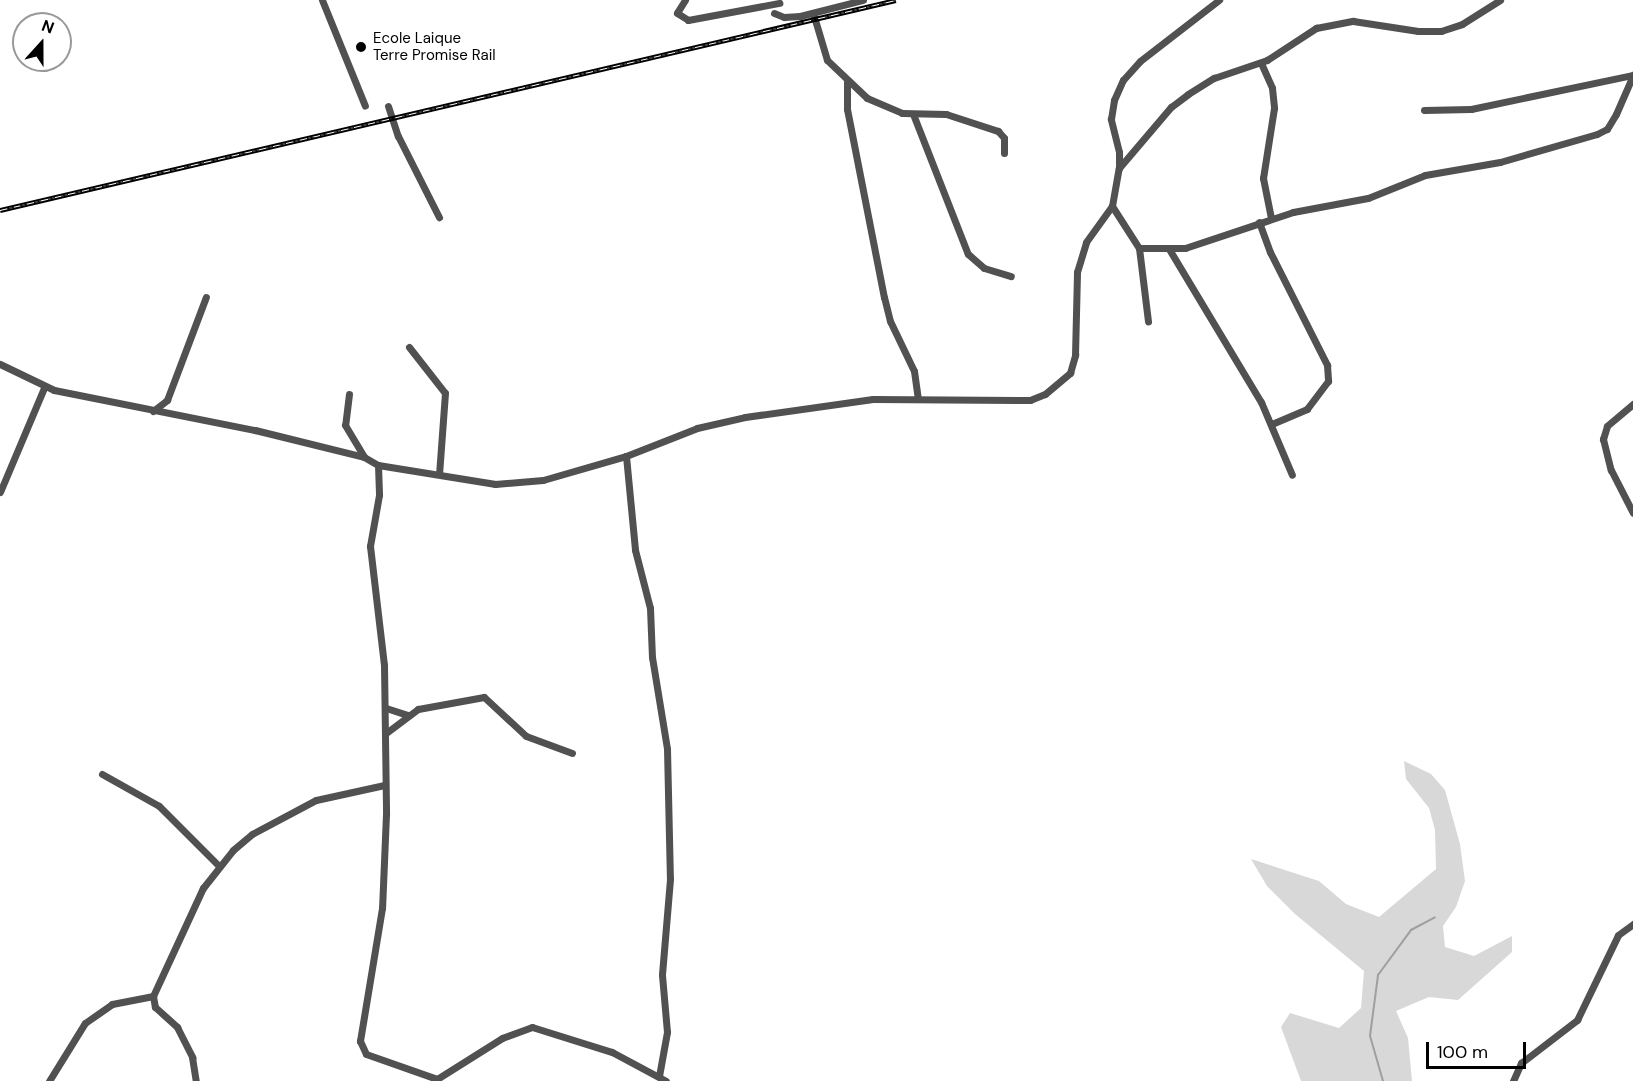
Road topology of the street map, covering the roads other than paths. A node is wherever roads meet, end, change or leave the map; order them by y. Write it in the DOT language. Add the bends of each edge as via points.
graph roads {
  1 [pos="324,0"];
  2 [pos="685,0"];
  3 [pos="863,0"];
  4 [pos="1219,0"];
  5 [pos="1500,0"];
  6 [pos="781,2"];
  7 [pos="774,13"];
  8 [pos="813,13"];
  9 [pos="765,16"];
  10 [pos="1261,63"];
  11 [pos="1633,75"];
  12 [pos="847,81"];
  13 [pos="365,106"];
  14 [pos="388,106"];
  15 [pos="1424,110"];
  16 [pos="913,114"];
  17 [pos="1004,153"];
  18 [pos="1119,168"];
  19 [pos="1112,206"];
  20 [pos="440,218"];
  21 [pos="1271,218"];
  22 [pos="1259,222"];
  23 [pos="1139,248"];
  24 [pos="1169,249"];
  25 [pos="1011,276"];
  26 [pos="206,297"];
  27 [pos="1148,321"];
  28 [pos="409,347"];
  29 [pos="0,364"];
  30 [pos="44,388"];
  31 [pos="349,394"];
  32 [pos="918,398"];
  33 [pos="167,400"];
  34 [pos="1633,404"];
  35 [pos="153,411"];
  36 [pos="177,416"];
  37 [pos="1271,424"];
  38 [pos="626,456"];
  39 [pos="364,457"];
  40 [pos="378,465"];
  41 [pos="439,474"];
  42 [pos="1292,475"];
  43 [pos="0,492"];
  44 [pos="1633,513"];
  45 [pos="386,708"];
  46 [pos="408,715"];
  47 [pos="386,733"];
  48 [pos="572,753"];
  49 [pos="102,774"];
  50 [pos="384,785"];
  51 [pos="219,866"];
  52 [pos="1633,924"];
  53 [pos="153,996"];
  54 [pos="658,1076"];
  55 [pos="438,1080"];
  56 [pos="49,1081"];
  57 [pos="196,1081"];
  58 [pos="666,1081"];
  59 [pos="1513,1081"];
  1 -- 13 [label="street"];
  2 -- 6 [label="street" via="677,13 695,21"];
  3 -- 8 [label="street"];
  4 -- 18 [label="street" via="1163,40 1123,80 1111,119"];
  5 -- 10 [label="street" via="1462,24 1441,31 1353,21 1333,23 1316,28"];
  6 -- 7 [label="street"];
  7 -- 8 [label="street" via="784,17"];
  7 -- 9 [label="street"];
  8 -- 12 [label="street" via="823,51"];
  10 -- 18 [label="street" via="1214,78 1171,106"];
  10 -- 21 [label="street" via="1272,88 1274,108 1263,178"];
  11 -- 15 [label="street" via="1482,107"];
  11 -- 21 [label="street" via="1607,129 1597,134 1500,162 1425,175 1368,198"];
  12 -- 16 [label="street" via="867,99"];
  12 -- 32 [label="street" via="847,109 884,297 890,321 914,371"];
  14 -- 20 [label="street" via="398,136"];
  16 -- 17 [label="street" via="946,114 998,131 1004,138"];
  16 -- 25 [label="street" via="968,254 984,268"];
  18 -- 19 [label="street"];
  19 -- 23 [label="street"];
  19 -- 32 [label="street" via="1080,257 1075,286 1075,355 1070,373 1058,386 1016,402"];
  21 -- 22 [label="street"];
  22 -- 24 [label="street" via="1185,248"];
  22 -- 37 [label="street" via="1270,252 1314,336 1327,373 1323,391 1307,409"];
  23 -- 24 [label="street"];
  23 -- 27 [label="street"];
  24 -- 37 [label="street" via="1262,402"];
  26 -- 33 [label="street"];
  28 -- 41 [label="street" via="445,393"];
  29 -- 30 [label="street"];
  30 -- 35 [label="street"];
  30 -- 43 [label="street"];
  31 -- 39 [label="street" via="345,424"];
  32 -- 38 [label="street" via="873,399 745,417 697,428"];
  33 -- 35 [label="street"];
  33 -- 36 [label="street"];
  34 -- 44 [label="street" via="1607,426 1603,439 1611,470"];
  35 -- 36 [label="street"];
  36 -- 39 [label="street"];
  37 -- 42 [label="street"];
  38 -- 41 [label="street" via="525,482 480,483"];
  38 -- 54 [label="street" via="635,550 650,608 652,657 667,749 665,800 670,879 662,975 668,1032"];
  39 -- 40 [label="street"];
  40 -- 41 [label="street"];
  40 -- 45 [label="street" via="379,495 370,546"];
  45 -- 46 [label="street"];
  45 -- 47 [label="street"];
  46 -- 47 [label="street"];
  46 -- 48 [label="street" via="430,705 484,697 526,736"];
  47 -- 50 [label="street"];
  49 -- 51 [label="street" via="159,806"];
  50 -- 51 [label="street" via="316,800 252,834"];
  50 -- 55 [label="street" via="382,908 360,1041 366,1054"];
  51 -- 53 [label="street" via="191,912"];
  52 -- 59 [label="street" via="1618,935 1577,1020 1521,1063"];
  53 -- 56 [label="street" via="112,1004 85,1023"];
  53 -- 57 [label="street" via="155,1007 177,1028 192,1057"];
  54 -- 55 [label="street" via="612,1052 532,1027 502,1038"];
  54 -- 58 [label="street"];
}
